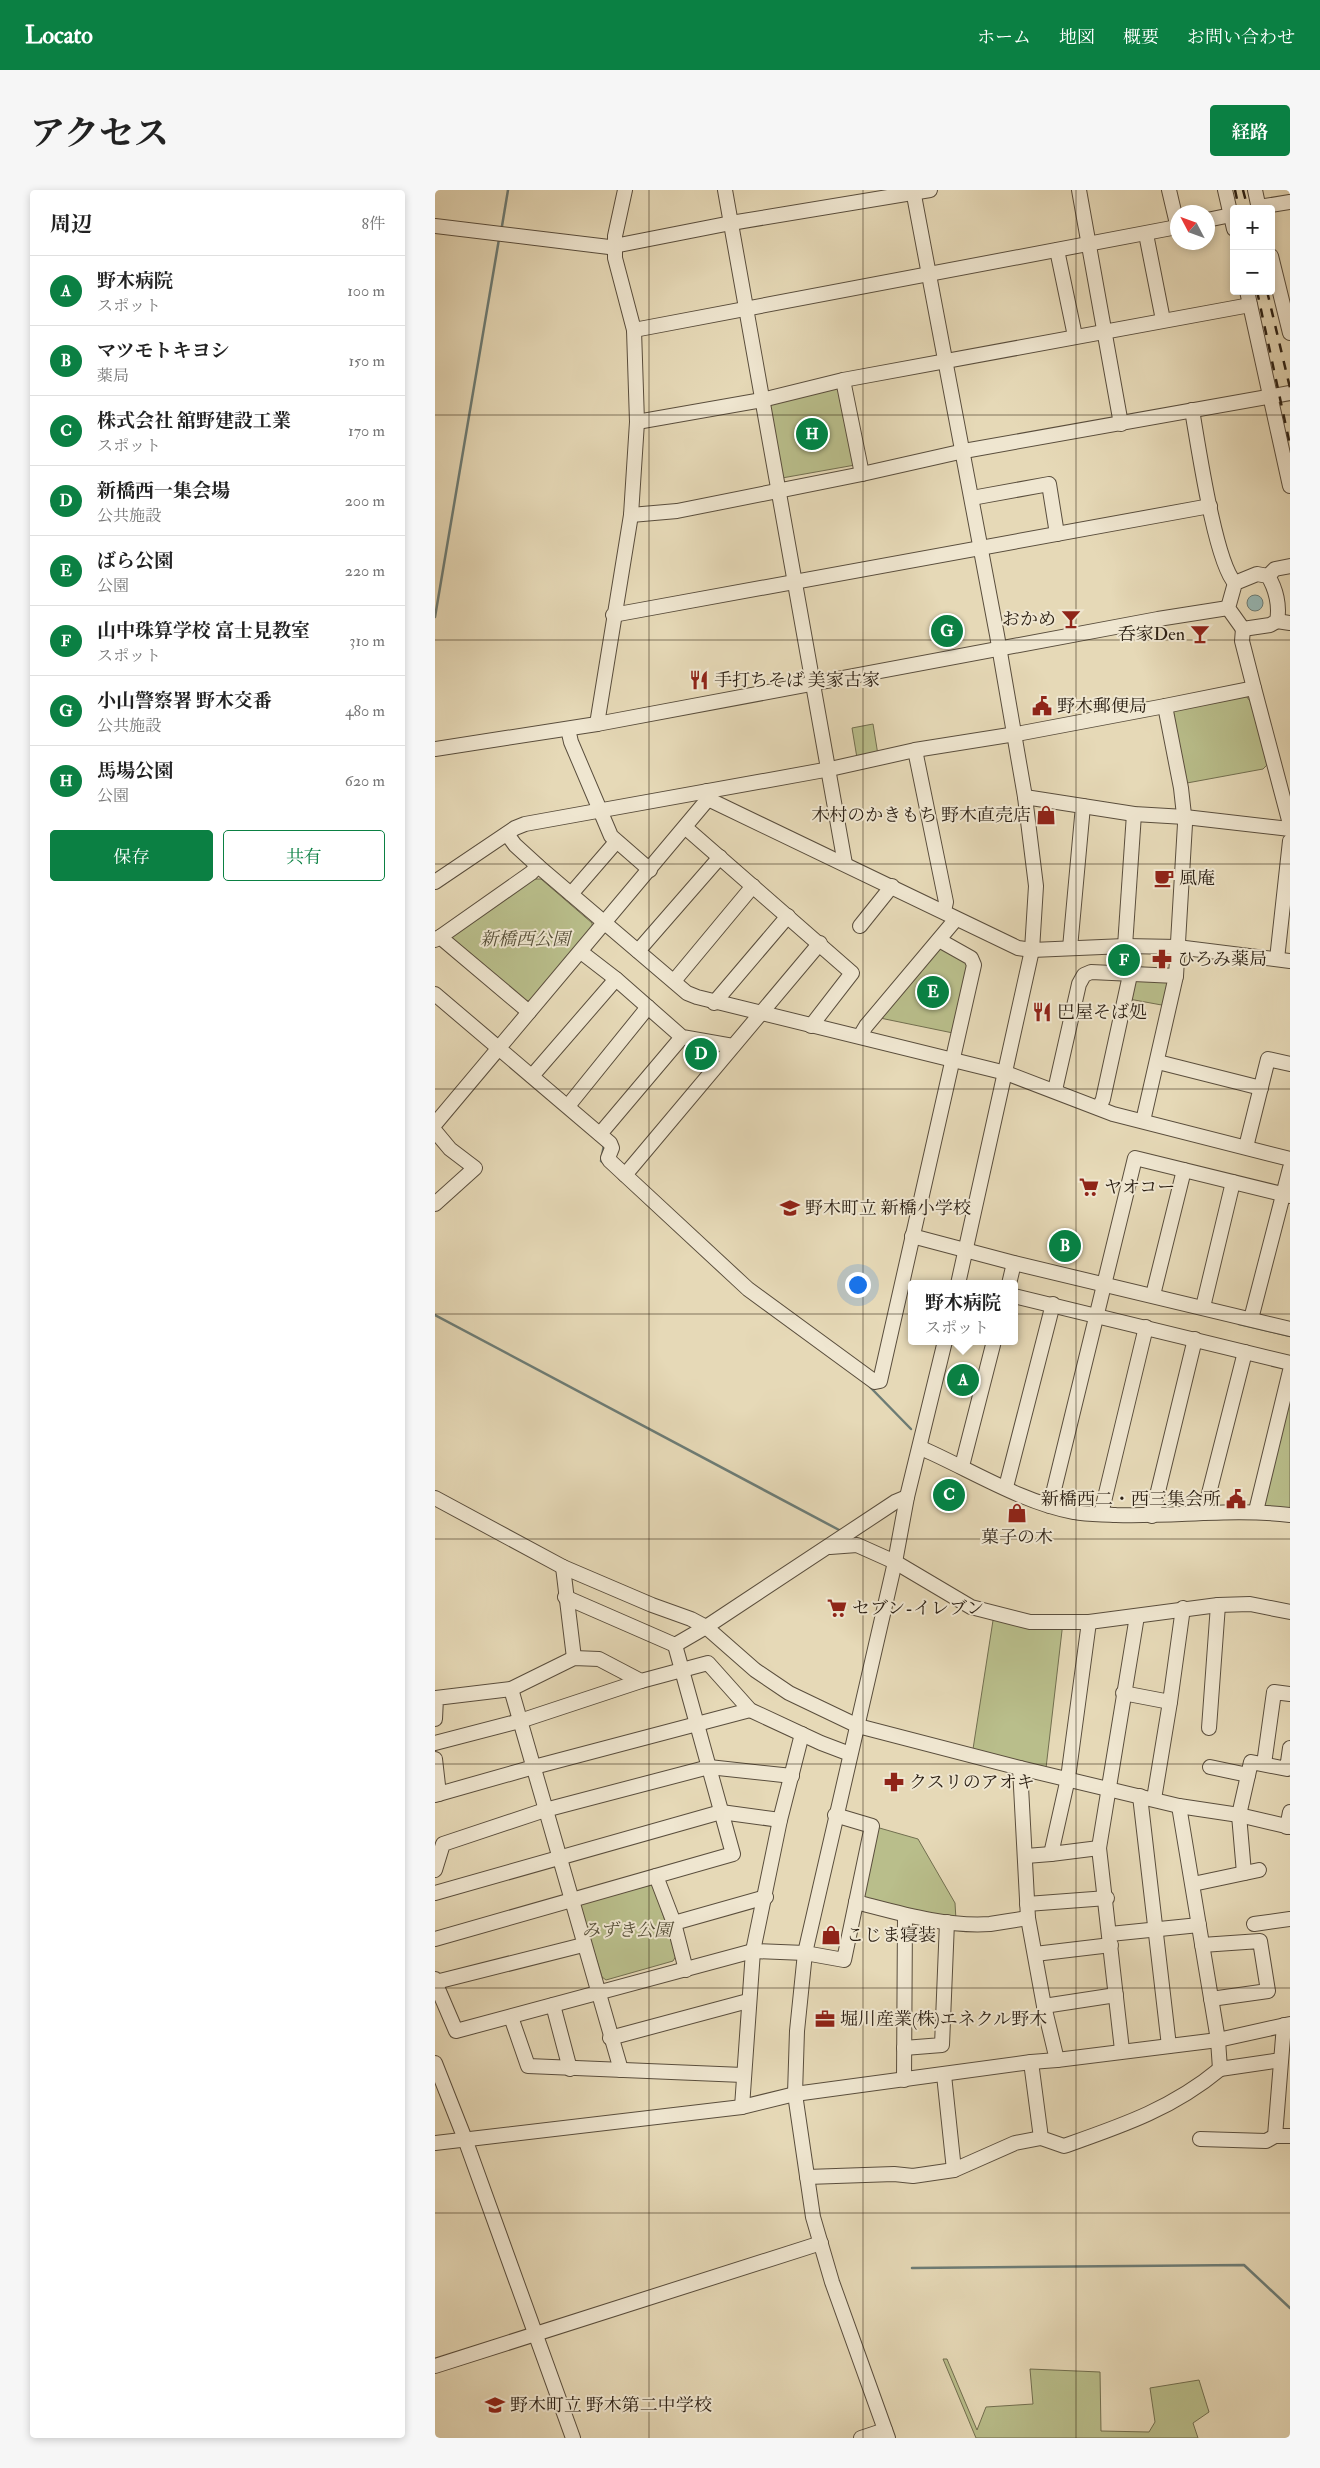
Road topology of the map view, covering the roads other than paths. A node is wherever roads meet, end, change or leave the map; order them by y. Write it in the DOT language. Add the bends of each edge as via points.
graph roads {
  1 [pos="625,190"];
  2 [pos="725,190"];
  3 [pos="930,190"];
  4 [pos="1079,190"];
  5 [pos="1169,190"];
  6 [pos="1225,190"];
  7 [pos="1255,190"];
  8 [pos="914,191"];
  9 [pos="1290,202"];
  10 [pos="1172,205"];
  11 [pos="1258,205"];
  12 [pos="1274,205"];
  13 [pos="1230,211"];
  14 [pos="1230,215"];
  15 [pos="1215,218"];
  16 [pos="731,223"];
  17 [pos="435,226"];
  18 [pos="1170,228"];
  19 [pos="1146,234"];
  20 [pos="1089,245"];
  21 [pos="615,246"];
  22 [pos="1057,250"];
  23 [pos="1275,267"];
  24 [pos="929,276"];
  25 [pos="1248,295"];
  26 [pos="1286,299"];
  27 [pos="1250,305"];
  28 [pos="746,308"];
  29 [pos="1163,320"];
  30 [pos="634,330"];
  31 [pos="1105,331"];
  32 [pos="1290,333"];
  33 [pos="1075,336"];
  34 [pos="946,360"];
  35 [pos="843,380"];
  36 [pos="1290,393"];
  37 [pos="1270,397"];
  38 [pos="762,400"];
  39 [pos="1192,410"];
  40 [pos="637,422"];
  41 [pos="1121,424"];
  42 [pos="964,451"];
  43 [pos="862,474"];
  44 [pos="1290,486"];
  45 [pos="779,489"];
  46 [pos="972,498"];
  47 [pos="1210,506"];
  48 [pos="631,515"];
  49 [pos="1057,534"];
  50 [pos="981,548"];
  51 [pos="1290,566"];
  52 [pos="1268,576"];
  53 [pos="796,583"];
  54 [pos="1235,583"];
  55 [pos="1228,608"];
  56 [pos="613,615"];
  57 [pos="1283,622"];
  58 [pos="1243,629"];
  59 [pos="999,650"];
  60 [pos="814,684"];
  61 [pos="1254,688"];
  62 [pos="1165,706"];
  63 [pos="597,724"];
  64 [pos="568,729"];
  65 [pos="1014,734"];
  66 [pos="435,749"];
  67 [pos="915,750"];
  68 [pos="830,769"];
  69 [pos="707,795"];
  70 [pos="1025,797"];
  71 [pos="1083,806"];
  72 [pos="601,811"];
  73 [pos="1134,814"];
  74 [pos="1185,817"];
  75 [pos="1290,824"];
  76 [pos="686,828"];
  77 [pos="1290,829"];
  78 [pos="507,834"];
  79 [pos="1290,841"];
  80 [pos="616,842"];
  81 [pos="720,857"];
  82 [pos="845,864"];
  83 [pos="538,866"];
  84 [pos="650,870"];
  85 [pos="435,882"];
  86 [pos="753,886"];
  87 [pos="892,886"];
  88 [pos="571,894"];
  89 [pos="943,911"];
  90 [pos="788,916"];
  91 [pos="956,919"];
  92 [pos="605,923"];
  93 [pos="861,926"];
  94 [pos="437,938"];
  95 [pos="939,940"];
  96 [pos="819,944"];
  97 [pos="1125,946"];
  98 [pos="1177,947"];
  99 [pos="1070,948"];
  100 [pos="1032,950"];
  101 [pos="638,951"];
  102 [pos="581,952"];
  103 [pos="1284,960"];
  104 [pos="1129,975"];
  105 [pos="1176,976"];
  106 [pos="616,979"];
  107 [pos="674,981"];
  108 [pos="435,994"];
  109 [pos="714,1003"];
  110 [pos="648,1007"];
  111 [pos="529,1012"];
  112 [pos="761,1013"];
  113 [pos="811,1026"];
  114 [pos="860,1036"];
  115 [pos="682,1037"];
  116 [pos="733,1046"];
  117 [pos="498,1048"];
  118 [pos="953,1059"];
  119 [pos="1158,1062"];
  120 [pos="1290,1064"];
  121 [pos="1006,1073"];
  122 [pos="532,1076"];
  123 [pos="1261,1088"];
  124 [pos="1055,1090"];
  125 [pos="567,1106"];
  126 [pos="1099,1108"];
  127 [pos="1143,1121"];
  128 [pos="435,1124"];
  129 [pos="435,1131"];
  130 [pos="600,1134"];
  131 [pos="1246,1147"];
  132 [pos="1290,1159"];
  133 [pos="1290,1168"];
  134 [pos="1184,1170"];
  135 [pos="625,1175"];
  136 [pos="1233,1182"];
  137 [pos="1287,1195"];
  138 [pos="435,1204"];
  139 [pos="912,1236"];
  140 [pos="966,1250"];
  141 [pos="1014,1263"];
  142 [pos="959,1280"];
  143 [pos="1010,1280"];
  144 [pos="1104,1285"];
  145 [pos="1153,1295"];
  146 [pos="1018,1297"];
  147 [pos="1053,1304"];
  148 [pos="1203,1307"];
  149 [pos="1097,1316"];
  150 [pos="1251,1319"];
  151 [pos="1146,1327"];
  152 [pos="1290,1328"];
  153 [pos="1195,1339"];
  154 [pos="944,1345"];
  155 [pos="993,1345"];
  156 [pos="1245,1352"];
  157 [pos="1290,1363"];
  158 [pos="1290,1372"];
  159 [pos="921,1448"];
  160 [pos="962,1466"];
  161 [pos="1006,1487"];
  162 [pos="907,1497"];
  163 [pos="435,1498"];
  164 [pos="1049,1506"];
  165 [pos="1256,1511"];
  166 [pos="1205,1513"];
  167 [pos="1101,1514"];
  168 [pos="1290,1515"];
  169 [pos="1152,1516"];
  170 [pos="830,1547"];
  171 [pos="895,1562"];
  172 [pos="563,1567"];
  173 [pos="565,1597"];
  174 [pos="1218,1605"];
  175 [pos="1183,1608"];
  176 [pos="1290,1612"];
  177 [pos="1137,1616"];
  178 [pos="1089,1622"];
  179 [pos="706,1627"];
  180 [pos="675,1645"];
  181 [pos="574,1658"];
  182 [pos="682,1670"];
  183 [pos="641,1682"];
  184 [pos="511,1689"];
  185 [pos="1123,1692"];
  186 [pos="1290,1694"];
  187 [pos="1170,1702"];
  188 [pos="750,1710"];
  189 [pos="435,1719"];
  190 [pos="520,1721"];
  191 [pos="696,1724"];
  192 [pos="858,1726"];
  193 [pos="1209,1728"];
  194 [pos="802,1734"];
  195 [pos="435,1743"];
  196 [pos="1290,1748"];
  197 [pos="850,1754"];
  198 [pos="435,1759"];
  199 [pos="1264,1764"];
  200 [pos="534,1767"];
  201 [pos="709,1767"];
  202 [pos="1210,1767"];
  203 [pos="1020,1768"];
  204 [pos="1289,1769"];
  205 [pos="1248,1775"];
  206 [pos="792,1776"];
  207 [pos="1067,1778"];
  208 [pos="1110,1789"];
  209 [pos="437,1795"];
  210 [pos="1140,1796"];
  211 [pos="1154,1799"];
  212 [pos="1179,1806"];
  213 [pos="545,1810"];
  214 [pos="721,1812"];
  215 [pos="1290,1812"];
  216 [pos="835,1815"];
  217 [pos="1239,1815"];
  218 [pos="781,1820"];
  219 [pos="1289,1827"];
  220 [pos="1099,1848"];
  221 [pos="1051,1854"];
  222 [pos="1026,1856"];
  223 [pos="560,1857"];
  224 [pos="435,1870"];
  225 [pos="1259,1870"];
  226 [pos="1245,1873"];
  227 [pos="657,1876"];
  228 [pos="1193,1884"];
  229 [pos="435,1893"];
  230 [pos="765,1897"];
  231 [pos="1107,1898"];
  232 [pos="571,1900"];
  233 [pos="856,1902"];
  234 [pos="1027,1904"];
  235 [pos="905,1915"];
  236 [pos="1028,1918"];
  237 [pos="1290,1919"];
  238 [pos="947,1922"];
  239 [pos="674,1923"];
  240 [pos="1254,1924"];
  241 [pos="1199,1925"];
  242 [pos="1154,1928"];
  243 [pos="435,1939"];
  244 [pos="1111,1940"];
  245 [pos="583,1945"];
  246 [pos="1203,1945"];
  247 [pos="753,1951"];
  248 [pos="805,1953"];
  249 [pos="1035,1954"];
  250 [pos="686,1970"];
  251 [pos="435,1981"];
  252 [pos="598,1994"];
  253 [pos="1116,1995"];
  254 [pos="1211,1999"];
  255 [pos="748,2001"];
  256 [pos="553,2005"];
  257 [pos="1044,2006"];
  258 [pos="511,2017"];
  259 [pos="1287,2025"];
  260 [pos="611,2038"];
  261 [pos="1218,2040"];
  262 [pos="1169,2046"];
  263 [pos="904,2048"];
  264 [pos="1122,2050"];
  265 [pos="1057,2060"];
  266 [pos="1281,2060"];
  267 [pos="1031,2062"];
  268 [pos="435,2063"];
  269 [pos="570,2069"];
  270 [pos="1220,2069"];
  271 [pos="621,2070"];
  272 [pos="743,2075"];
  273 [pos="943,2075"];
  274 [pos="904,2080"];
  275 [pos="795,2094"];
  276 [pos="742,2107"];
  277 [pos="1275,2136"];
  278 [pos="1290,2136"];
  279 [pos="1041,2138"];
  280 [pos="465,2139"];
  281 [pos="1200,2139"];
  282 [pos="435,2143"];
  283 [pos="954,2170"];
  284 [pos="807,2177"];
  285 [pos="821,2243"];
  286 [pos="536,2335"];
  287 [pos="435,2366"];
  288 [pos="886,2434"];
  289 [pos="573,2438"];
  290 [pos="861,2438"];
  1 -- 21 [label="street"];
  2 -- 16 [label="street"];
  3 -- 8 [label="street"];
  4 -- 20 [label="street"];
  5 -- 10 [label="street"];
  6 -- 13 [label="street"];
  7 -- 11 [label="street"];
  8 -- 16 [label="street"];
  8 -- 24 [label="street"];
  9 -- 12 [label="street"];
  14 -- 15 [label="street"];
  16 -- 21 [label="street"];
  16 -- 28 [label="street"];
  17 -- 21 [label="street" via="601,247"];
  18 -- 19 [label="street"];
  19 -- 20 [label="street"];
  19 -- 29 [label="street"];
  20 -- 22 [label="street"];
  20 -- 31 [label="street"];
  21 -- 30 [label="street" via="615,258"];
  22 -- 24 [label="street"];
  22 -- 33 [label="street"];
  23 -- 26 [label="street"];
  24 -- 28 [label="street"];
  24 -- 34 [label="street"];
  25 -- 27 [label="street"];
  26 -- 32 [label="street"];
  27 -- 29 [label="street"];
  27 -- 37 [label="street"];
  28 -- 30 [label="street"];
  28 -- 38 [label="street"];
  29 -- 31 [label="street"];
  30 -- 40 [label="street"];
  31 -- 33 [label="street"];
  31 -- 41 [label="street"];
  33 -- 34 [label="street"];
  34 -- 35 [label="street"];
  34 -- 42 [label="street"];
  35 -- 38 [label="street"];
  35 -- 43 [label="street"];
  36 -- 37 [label="street"];
  37 -- 39 [label="street"];
  37 -- 44 [label="street"];
  38 -- 40 [label="street"];
  38 -- 45 [label="street"];
  39 -- 41 [label="street"];
  39 -- 47 [label="street"];
  40 -- 48 [label="street"];
  41 -- 42 [label="street"];
  42 -- 43 [label="street"];
  42 -- 46 [label="street"];
  43 -- 45 [label="street"];
  45 -- 48 [label="street" via="677,511"];
  45 -- 53 [label="street"];
  46 -- 49 [label="street" via="1049,484"];
  46 -- 50 [label="street"];
  47 -- 49 [label="street"];
  47 -- 54 [label="street" via="1227,572"];
  48 -- 56 [label="street"];
  49 -- 50 [label="street"];
  50 -- 53 [label="street"];
  50 -- 59 [label="street"];
  51 -- 52 [label="street" via="1275,569"];
  52 -- 54 [label="street" via="1257,574"];
  52 -- 57 [label="street"];
  53 -- 56 [label="street"];
  53 -- 60 [label="street"];
  54 -- 55 [label="street"];
  55 -- 58 [label="street"];
  55 -- 59 [label="street"];
  56 -- 63 [label="street"];
  57 -- 58 [label="street"];
  58 -- 61 [label="street" via="1242,641"];
  59 -- 60 [label="street"];
  59 -- 65 [label="street"];
  60 -- 63 [label="street"];
  60 -- 68 [label="street"];
  61 -- 62 [label="street"];
  61 -- 75 [label="street"];
  62 -- 65 [label="street"];
  62 -- 74 [label="street"];
  63 -- 64 [label="street"];
  64 -- 66 [label="street"];
  64 -- 72 [label="street"];
  65 -- 67 [label="street"];
  65 -- 70 [label="street"];
  67 -- 68 [label="street"];
  67 -- 89 [label="street" via="946,902"];
  68 -- 69 [label="street"];
  68 -- 82 [label="street"];
  69 -- 72 [label="street"];
  69 -- 76 [label="street"];
  69 -- 82 [label="street"];
  70 -- 71 [label="street"];
  70 -- 100 [label="street" via="1036,886"];
  71 -- 73 [label="street"];
  71 -- 99 [label="street"];
  72 -- 78 [label="street" via="525,824"];
  72 -- 80 [label="street"];
  73 -- 74 [label="street"];
  73 -- 97 [label="street"];
  74 -- 77 [label="street"];
  74 -- 98 [label="street"];
  76 -- 81 [label="street"];
  76 -- 84 [label="street"];
  78 -- 83 [label="street" via="515,846"];
  78 -- 85 [label="street"];
  79 -- 103 [label="street"];
  80 -- 84 [label="street"];
  80 -- 88 [label="street"];
  81 -- 86 [label="street"];
  81 -- 101 [label="street"];
  82 -- 87 [label="street"];
  83 -- 88 [label="street"];
  83 -- 94 [label="street"];
  84 -- 92 [label="street"];
  86 -- 90 [label="street"];
  86 -- 107 [label="street"];
  87 -- 89 [label="street"];
  87 -- 93 [label="street"];
  88 -- 92 [label="street"];
  89 -- 91 [label="street"];
  90 -- 96 [label="street"];
  90 -- 109 [label="street"];
  91 -- 95 [label="street"];
  91 -- 100 [label="street" via="1018,948"];
  92 -- 101 [label="street"];
  92 -- 102 [label="street"];
  94 -- 111 [label="street"];
  95 -- 114 [label="street"];
  95 -- 118 [label="street" via="971,958 975,965"];
  96 -- 112 [label="street"];
  96 -- 113 [label="street" via="852,973"];
  97 -- 98 [label="street"];
  97 -- 99 [label="street"];
  98 -- 103 [label="street"];
  98 -- 105 [label="street"];
  99 -- 100 [label="street"];
  100 -- 121 [label="street"];
  101 -- 107 [label="street"];
  102 -- 106 [label="street"];
  102 -- 111 [label="street"];
  104 -- 105 [label="street"];
  104 -- 124 [label="street" via="1091,972 1083,976"];
  104 -- 126 [label="street"];
  105 -- 119 [label="street"];
  106 -- 110 [label="street"];
  106 -- 122 [label="street"];
  107 -- 109 [label="street" via="687,993"];
  108 -- 117 [label="street"];
  109 -- 112 [label="street"];
  110 -- 115 [label="street"];
  110 -- 125 [label="street"];
  111 -- 117 [label="street"];
  112 -- 113 [label="street"];
  112 -- 116 [label="street"];
  113 -- 114 [label="street"];
  114 -- 118 [label="street"];
  115 -- 116 [label="street"];
  115 -- 130 [label="street"];
  116 -- 135 [label="street"];
  117 -- 122 [label="street"];
  117 -- 128 [label="street"];
  118 -- 121 [label="street"];
  118 -- 139 [label="street"];
  119 -- 123 [label="street"];
  119 -- 127 [label="street"];
  120 -- 123 [label="street" via="1268,1059"];
  121 -- 124 [label="street"];
  121 -- 140 [label="street"];
  122 -- 125 [label="street"];
  123 -- 131 [label="street"];
  124 -- 126 [label="street"];
  125 -- 130 [label="street"];
  126 -- 127 [label="street"];
  127 -- 131 [label="street"];
  129 -- 138 [label="street" via="450,1149 475,1168"];
  130 -- 135 [label="street" via="612,1145 608,1158"];
  131 -- 132 [label="street"];
  133 -- 137 [label="street"];
  134 -- 136 [label="street"];
  134 -- 144 [label="street" via="1135,1158"];
  134 -- 145 [label="street"];
  135 -- 139 [label="street" via="748,1289 875,1382 880,1381"];
  136 -- 137 [label="street"];
  136 -- 148 [label="street"];
  137 -- 150 [label="street"];
  139 -- 140 [label="street"];
  140 -- 141 [label="street"];
  140 -- 142 [label="street"];
  141 -- 143 [label="street"];
  141 -- 144 [label="street"];
  144 -- 145 [label="street"];
  144 -- 149 [label="street"];
  145 -- 148 [label="street"];
  146 -- 147 [label="street"];
  147 -- 149 [label="street"];
  147 -- 161 [label="street"];
  148 -- 150 [label="street"];
  149 -- 151 [label="street"];
  149 -- 164 [label="street"];
  150 -- 152 [label="street"];
  151 -- 153 [label="street"];
  151 -- 167 [label="street"];
  153 -- 156 [label="street"];
  153 -- 169 [label="street"];
  154 -- 159 [label="street"];
  155 -- 160 [label="street"];
  156 -- 157 [label="street"];
  156 -- 166 [label="street"];
  158 -- 165 [label="street"];
  159 -- 160 [label="street"];
  159 -- 162 [label="street"];
  160 -- 161 [label="street"];
  161 -- 164 [label="street"];
  162 -- 170 [label="street"];
  162 -- 171 [label="street"];
  163 -- 172 [label="street"];
  164 -- 167 [label="street"];
  165 -- 166 [label="street"];
  165 -- 168 [label="street"];
  166 -- 169 [label="street"];
  167 -- 169 [label="street"];
  170 -- 171 [label="street" via="857,1545"];
  170 -- 179 [label="street"];
  171 -- 178 [label="street" via="971,1608 1030,1622"];
  171 -- 192 [label="street"];
  172 -- 173 [label="street"];
  172 -- 179 [label="street"];
  173 -- 180 [label="street"];
  173 -- 181 [label="street"];
  174 -- 175 [label="street"];
  174 -- 176 [label="street" via="1250,1604"];
  174 -- 193 [label="street"];
  175 -- 177 [label="street"];
  175 -- 187 [label="street"];
  177 -- 178 [label="street"];
  177 -- 185 [label="street"];
  178 -- 207 [label="street"];
  179 -- 180 [label="street"];
  179 -- 192 [label="street" via="755,1670 789,1694"];
  180 -- 182 [label="street"];
  181 -- 183 [label="street" via="599,1659"];
  181 -- 184 [label="street"];
  182 -- 183 [label="street"];
  182 -- 188 [label="street" via="708,1663"];
  182 -- 191 [label="street"];
  183 -- 190 [label="street"];
  184 -- 189 [label="street" via="436,1698"];
  184 -- 190 [label="street"];
  185 -- 187 [label="street"];
  185 -- 208 [label="street"];
  186 -- 199 [label="street" via="1274,1692"];
  187 -- 211 [label="street"];
  188 -- 191 [label="street"];
  188 -- 194 [label="street"];
  190 -- 195 [label="street"];
  190 -- 200 [label="street"];
  191 -- 200 [label="street"];
  191 -- 201 [label="street"];
  192 -- 197 [label="street"];
  192 -- 203 [label="street"];
  194 -- 197 [label="street"];
  194 -- 206 [label="street"];
  196 -- 204 [label="street"];
  197 -- 216 [label="street"];
  198 -- 209 [label="street"];
  199 -- 204 [label="street"];
  199 -- 205 [label="street" via="1251,1762"];
  200 -- 209 [label="street"];
  200 -- 213 [label="street"];
  201 -- 206 [label="street"];
  201 -- 213 [label="street"];
  201 -- 214 [label="street"];
  202 -- 205 [label="street"];
  203 -- 207 [label="street"];
  203 -- 222 [label="street"];
  205 -- 217 [label="street"];
  206 -- 218 [label="street"];
  207 -- 208 [label="street"];
  207 -- 221 [label="street"];
  208 -- 210 [label="street"];
  208 -- 220 [label="street"];
  210 -- 211 [label="street"];
  210 -- 242 [label="street"];
  211 -- 212 [label="street"];
  212 -- 217 [label="street"];
  212 -- 228 [label="street"];
  213 -- 223 [label="street"];
  213 -- 224 [label="street" via="443,1844"];
  214 -- 218 [label="street"];
  214 -- 223 [label="street"];
  214 -- 227 [label="street" via="733,1854"];
  215 -- 219 [label="street"];
  216 -- 233 [label="street" via="872,1826"];
  216 -- 248 [label="street"];
  217 -- 219 [label="street"];
  217 -- 226 [label="street"];
  218 -- 230 [label="street"];
  220 -- 221 [label="street"];
  220 -- 231 [label="street"];
  221 -- 222 [label="street"];
  222 -- 234 [label="street"];
  223 -- 229 [label="street"];
  223 -- 232 [label="street"];
  225 -- 226 [label="street"];
  226 -- 228 [label="street"];
  227 -- 232 [label="street"];
  227 -- 239 [label="street"];
  228 -- 241 [label="street"];
  230 -- 239 [label="street"];
  230 -- 247 [label="street"];
  231 -- 234 [label="street"];
  231 -- 244 [label="street"];
  232 -- 243 [label="street"];
  232 -- 245 [label="street"];
  233 -- 235 [label="street"];
  233 -- 248 [label="street" via="844,1960"];
  234 -- 236 [label="street"];
  235 -- 238 [label="street"];
  235 -- 263 [label="street"];
  236 -- 238 [label="street" via="988,1924"];
  236 -- 249 [label="street"];
  237 -- 240 [label="street"];
  238 -- 263 [label="street" via="942,2045"];
  239 -- 250 [label="street"];
  241 -- 242 [label="street"];
  241 -- 246 [label="street"];
  242 -- 244 [label="street"];
  242 -- 262 [label="street"];
  244 -- 249 [label="street"];
  244 -- 253 [label="street"];
  245 -- 251 [label="street"];
  245 -- 252 [label="street"];
  246 -- 254 [label="street"];
  246 -- 254 [label="street" via="1260,1941 1268,1991"];
  247 -- 248 [label="street"];
  247 -- 250 [label="street"];
  247 -- 255 [label="street"];
  248 -- 275 [label="street"];
  249 -- 257 [label="street"];
  250 -- 252 [label="street"];
  251 -- 258 [label="street" via="456,2031"];
  252 -- 256 [label="street"];
  252 -- 260 [label="street"];
  253 -- 257 [label="street"];
  253 -- 264 [label="street"];
  254 -- 261 [label="street"];
  255 -- 260 [label="street"];
  255 -- 272 [label="street"];
  256 -- 258 [label="street"];
  256 -- 269 [label="street"];
  257 -- 265 [label="street"];
  258 -- 269 [label="street" via="528,2066"];
  259 -- 261 [label="street"];
  259 -- 266 [label="street"];
  260 -- 271 [label="street"];
  261 -- 262 [label="street"];
  261 -- 270 [label="street"];
  262 -- 264 [label="street"];
  263 -- 274 [label="street"];
  264 -- 265 [label="street"];
  265 -- 267 [label="street"];
  266 -- 270 [label="street"];
  266 -- 277 [label="street"];
  267 -- 273 [label="street"];
  267 -- 279 [label="street"];
  268 -- 280 [label="street"];
  269 -- 271 [label="street"];
  270 -- 279 [label="street" via="1195,2090 1133,2121 1064,2146"];
  271 -- 272 [label="street"];
  272 -- 276 [label="street"];
  273 -- 274 [label="street"];
  273 -- 283 [label="street"];
  274 -- 275 [label="street"];
  275 -- 276 [label="street"];
  275 -- 284 [label="street"];
  276 -- 280 [label="street"];
  277 -- 278 [label="street"];
  277 -- 281 [label="street" via="1266,2141"];
  279 -- 283 [label="street" via="1015,2143"];
  280 -- 282 [label="street"];
  280 -- 286 [label="street"];
  283 -- 284 [label="street" via="913,2176"];
  284 -- 285 [label="street"];
  285 -- 286 [label="street"];
  285 -- 288 [label="street"];
  286 -- 287 [label="street"];
  286 -- 289 [label="street"];
  288 -- 290 [label="street"];
}
